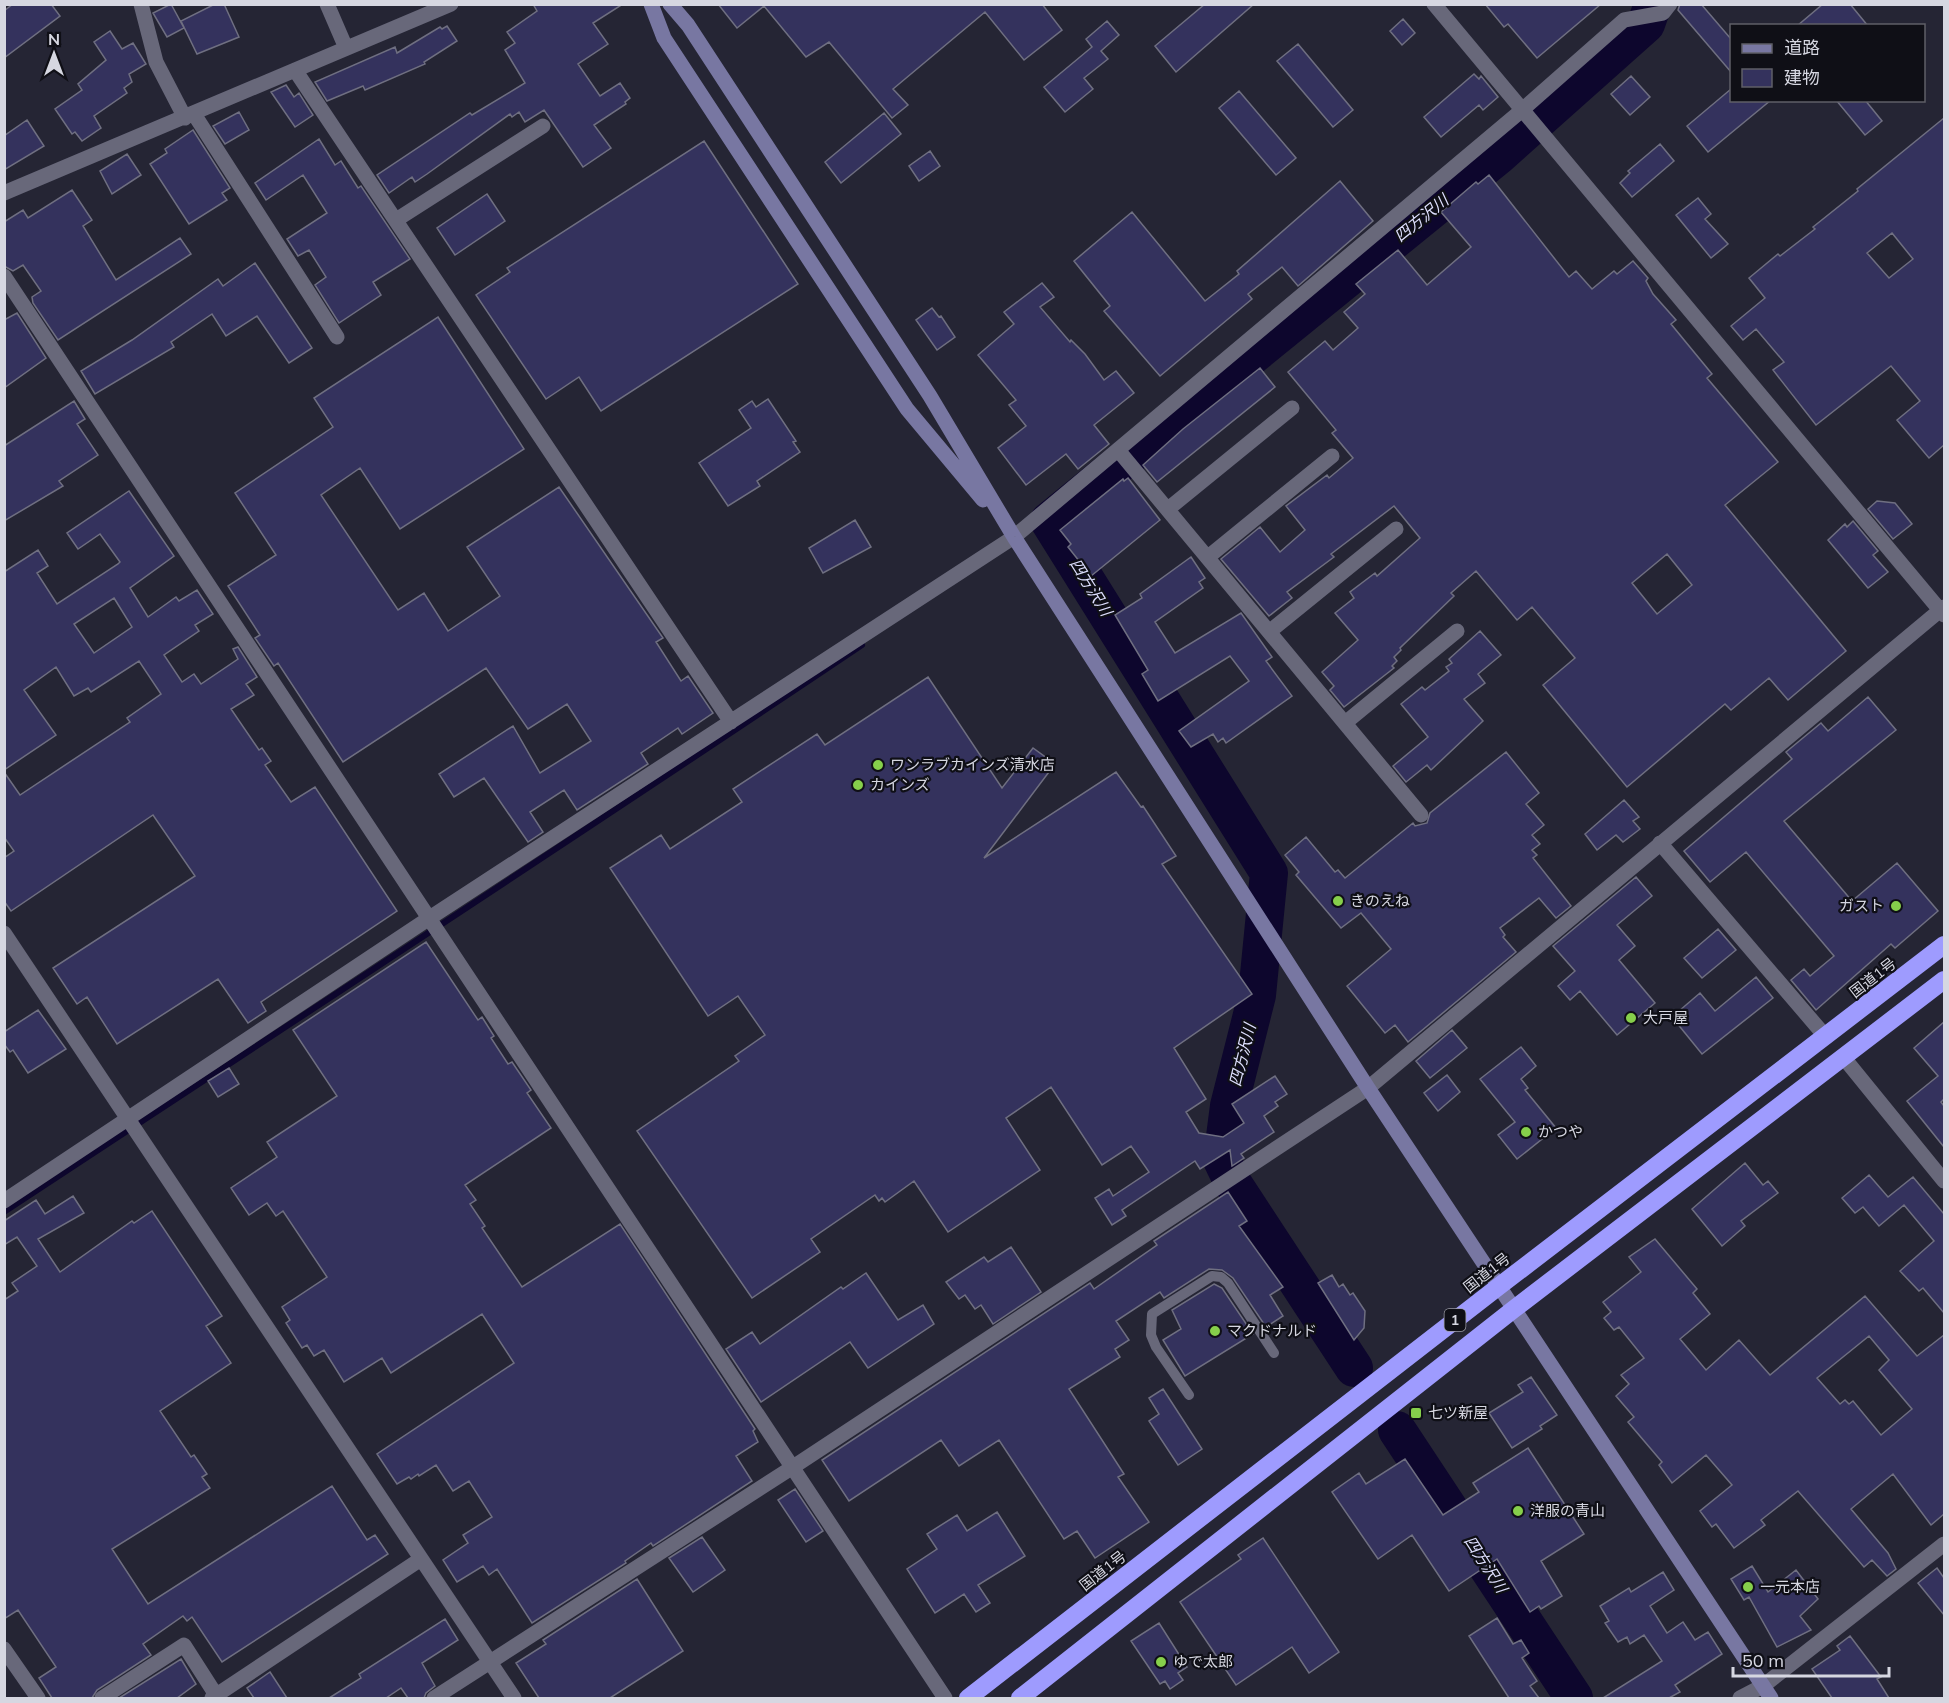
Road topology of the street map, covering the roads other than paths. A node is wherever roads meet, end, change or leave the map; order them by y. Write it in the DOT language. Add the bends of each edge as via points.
graph roads {
  1 [pos="141,4"];
  2 [pos="327,4"];
  3 [pos="451,4"];
  4 [pos="651,4"];
  5 [pos="670,4"];
  6 [pos="1434,4"];
  7 [pos="1671,4"];
  8 [pos="346,48"];
  9 [pos="295,70"];
  10 [pos="1521,111"];
  11 [pos="190,116"];
  12 [pos="543,126"];
  13 [pos="4,193"];
  14 [pos="396,220"];
  15 [pos="4,276"];
  16 [pos="337,337"];
  17 [pos="1292,408"];
  18 [pos="1118,450"];
  19 [pos="1332,456"];
  20 [pos="1168,509"];
  21 [pos="1396,529"];
  22 [pos="1014,537"];
  23 [pos="1208,557"];
  24 [pos="1943,610"];
  25 [pos="1457,631"];
  26 [pos="1269,632"];
  27 [pos="731,722"];
  28 [pos="1345,723"];
  29 [pos="1421,815"];
  30 [pos="1660,843"];
  31 [pos="428,919"];
  32 [pos="4,933"];
  33 [pos="1944,945"];
  34 [pos="1944,980"];
  35 [pos="1826,1037"];
  36 [pos="1844,1058"];
  37 [pos="1368,1088"];
  38 [pos="127,1119"];
  39 [pos="1944,1181"];
  40 [pos="4,1201"];
  41 [pos="1498,1287"];
  42 [pos="1514,1309"];
  43 [pos="1274,1353"];
  44 [pos="1189,1395"];
  45 [pos="793,1467"];
  46 [pos="1944,1544"];
  47 [pos="421,1559"];
  48 [pos="4,1649"];
  49 [pos="489,1661"];
  50 [pos="1767,1692"];
  51 [pos="214,1697"];
  52 [pos="38,1698"];
  53 [pos="102,1698"];
  54 [pos="434,1698"];
  55 [pos="514,1698"];
  56 [pos="945,1698"];
  57 [pos="968,1698"];
  58 [pos="1020,1698"];
  59 [pos="1740,1698"];
  1 -- 11 [label="street" via="156,62"];
  2 -- 8 [label="street"];
  3 -- 8 [label="street"];
  4 -- 22 [label="street" via="664,38 907,409"];
  5 -- 22 [label="street" via="688,25 930,396"];
  6 -- 10 [label="street"];
  7 -- 10 [label="street" via="1663,12 1624,20"];
  8 -- 9 [label="street"];
  9 -- 11 [label="street"];
  9 -- 14 [label="street"];
  10 -- 18 [label="street"];
  10 -- 24 [label="street"];
  11 -- 13 [label="street"];
  11 -- 16 [label="street"];
  12 -- 14 [label="street"];
  14 -- 27 [label="street"];
  15 -- 31 [label="street"];
  17 -- 20 [label="street"];
  18 -- 20 [label="street"];
  18 -- 22 [label="street"];
  19 -- 23 [label="street"];
  20 -- 23 [label="street"];
  21 -- 26 [label="street"];
  22 -- 27 [label="street"];
  22 -- 37 [label="street"];
  23 -- 26 [label="street"];
  24 -- 30 [label="street"];
  25 -- 28 [label="street"];
  26 -- 28 [label="street"];
  27 -- 31 [label="street"];
  28 -- 29 [label="street"];
  30 -- 35 [label="street"];
  30 -- 37 [label="street"];
  31 -- 38 [label="street"];
  31 -- 45 [label="street"];
  32 -- 38 [label="street"];
  33 -- 35 [label="highway, 国道1号 / 1"];
  34 -- 36 [label="highway, 1"];
  35 -- 41 [label="highway, 国道1号 / 1"];
  36 -- 39 [label="street"];
  36 -- 42 [label="highway, 1"];
  37 -- 41 [label="street"];
  37 -- 45 [label="street"];
  38 -- 40 [label="street"];
  38 -- 47 [label="street"];
  41 -- 42 [label="street"];
  41 -- 57 [label="highway, 国道1号 / 1"];
  42 -- 50 [label="street"];
  42 -- 58 [label="highway, 1"];
  43 -- 44 [label="lane" via="1228,1283 1212,1276 1152,1314 1150,1335"];
  45 -- 49 [label="street"];
  45 -- 56 [label="street"];
  46 -- 50 [label="street"];
  47 -- 49 [label="street"];
  47 -- 51 [label="street"];
  48 -- 52 [label="street"];
  49 -- 54 [label="street"];
  49 -- 55 [label="street"];
  50 -- 59 [label="street"];
  51 -- 53 [label="street" via="184,1645"];
}
